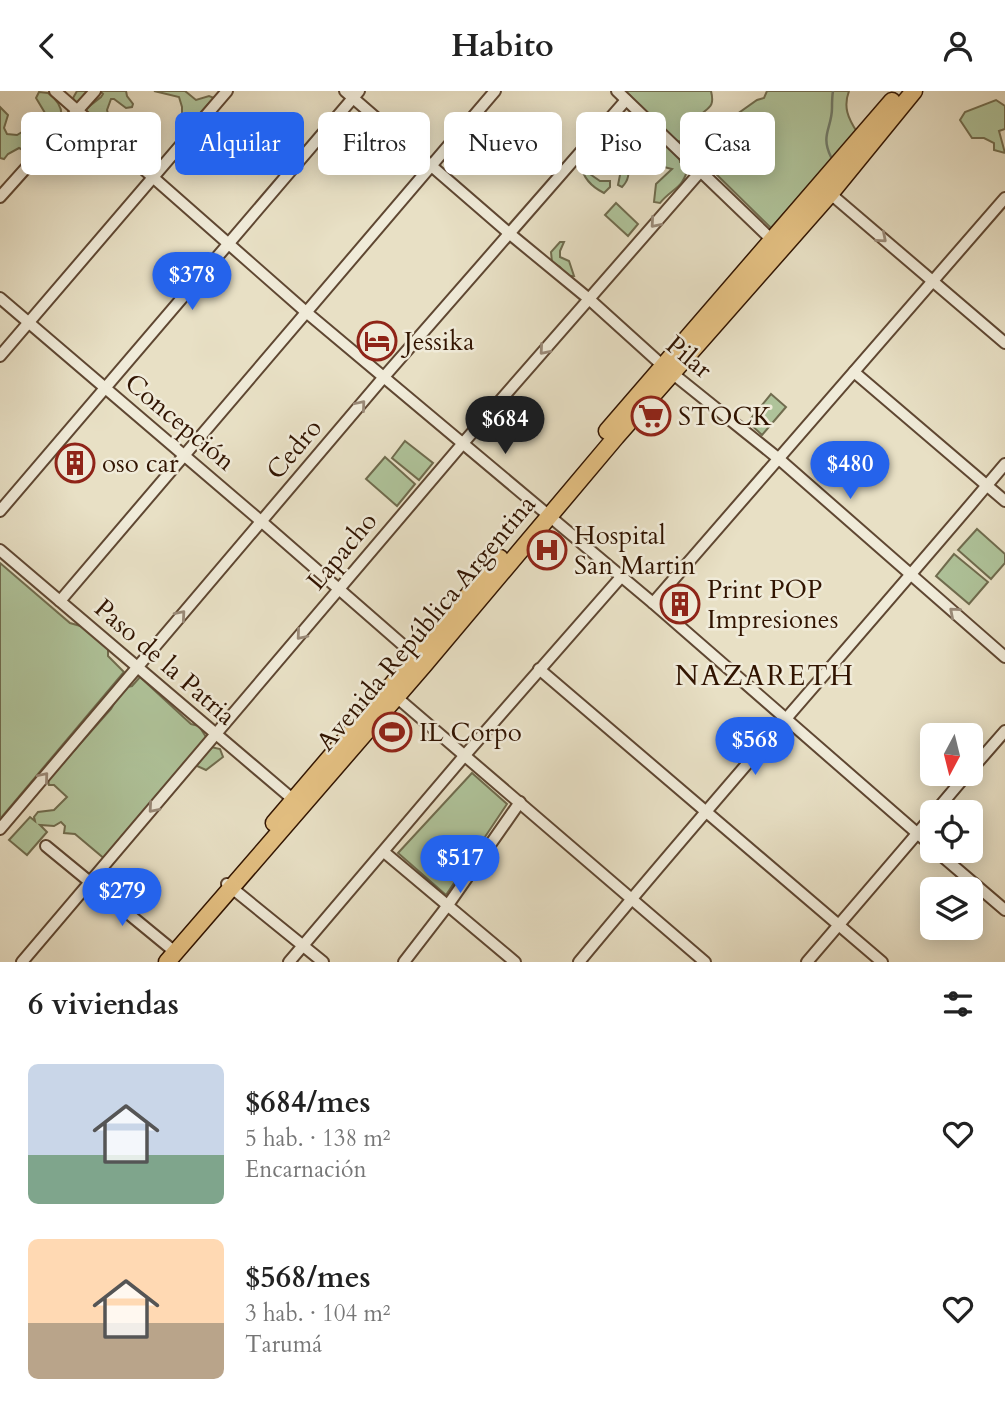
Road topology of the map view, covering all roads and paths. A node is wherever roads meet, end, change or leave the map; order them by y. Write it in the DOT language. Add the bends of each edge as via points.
graph roads {
  1 [pos="55,91"];
  2 [pos="95,91"];
  3 [pos="227,91"];
  4 [pos="495,91"];
  5 [pos="617,91"];
  6 [pos="901,91"];
  7 [pos="914,91"];
  8 [pos="353,93"];
  9 [pos="626,100"];
  10 [pos="78,112"];
  11 [pos="680,153"];
  12 [pos="431,167"];
  13 [pos="21,174"];
  14 [pos="150,175"];
  15 [pos="697,175"];
  16 [pos="703,175"];
  17 [pos="153,178"];
  18 [pos="825,190"];
  19 [pos="0,197"];
  20 [pos="1005,198"];
  21 [pos="510,234"];
  22 [pos="772,240"];
  23 [pos="229,245"];
  24 [pos="934,282"];
  25 [pos="0,298"];
  26 [pos="589,299"];
  27 [pos="306,312"];
  28 [pos="29,323"];
  29 [pos="1005,343"];
  30 [pos="0,356"];
  31 [pos="667,369"];
  32 [pos="854,372"];
  33 [pos="383,378"];
  34 [pos="106,389"];
  35 [pos="464,442"];
  36 [pos="183,456"];
  37 [pos="779,459"];
  38 [pos="1005,464"];
  39 [pos="987,485"];
  40 [pos="1005,501"];
  41 [pos="0,511"];
  42 [pos="546,512"];
  43 [pos="262,522"];
  44 [pos="0,550"];
  45 [pos="911,575"];
  46 [pos="621,577"];
  47 [pos="339,590"];
  48 [pos="60,601"];
  49 [pos="653,603"];
  50 [pos="1005,657"];
  51 [pos="420,660"];
  52 [pos="137,667"];
  53 [pos="539,670"];
  54 [pos="392,693"];
  55 [pos="785,719"];
  56 [pos="1005,731"];
  57 [pos="215,735"];
  58 [pos="465,755"];
  59 [pos="984,756"];
  60 [pos="958,786"];
  61 [pos="945,800"];
  62 [pos="520,801"];
  63 [pos="298,804"];
  64 [pos="706,810"];
  65 [pos="0,829"];
  66 [pos="920,829"];
  67 [pos="916,834"];
  68 [pos="920,837"];
  69 [pos="46,846"];
  70 [pos="384,852"];
  71 [pos="951,863"];
  72 [pos="89,882"];
  73 [pos="229,885"];
  74 [pos="632,897"];
  75 [pos="448,905"];
  76 [pos="1005,909"];
  77 [pos="840,925"];
  78 [pos="303,945"];
  79 [pos="170,953"];
  80 [pos="22,962"];
  81 [pos="155,962"];
  82 [pos="289,962"];
  83 [pos="323,962"];
  84 [pos="404,962"];
  85 [pos="515,962"];
  86 [pos="579,962"];
  87 [pos="705,962"];
  88 [pos="807,962"];
  89 [pos="882,962"];
  1 -- 10 [label="street"];
  2 -- 10 [label="street"];
  3 -- 17 [label="street"];
  4 -- 12 [label="street"];
  5 -- 9 [label="street"];
  6 -- 18 [label="highway, Avenida República Argentina"];
  7 -- 18 [label="highway, Avenida República Argentina"];
  8 -- 12 [label="street, Pilar"];
  8 -- 23 [label="street"];
  9 -- 11 [label="street"];
  9 -- 21 [label="street, Cedro"];
  12 -- 21 [label="street, Pilar"];
  12 -- 27 [label="street"];
  13 -- 19 [label="street"];
  14 -- 17 [label="street"];
  15 -- 26 [label="street, Lapacho, one-way"];
  16 -- 22 [label="street"];
  17 -- 23 [label="street"];
  17 -- 28 [label="street"];
  18 -- 22 [label="highway, Avenida República Argentina"];
  18 -- 24 [label="street, one-way"];
  18 -- 31 [label="highway, Avenida República Argentina"];
  20 -- 24 [label="street"];
  21 -- 26 [label="street, Pilar"];
  21 -- 33 [label="street, Cedro"];
  22 -- 31 [label="highway, Avenida República Argentina"];
  23 -- 27 [label="street"];
  23 -- 34 [label="street"];
  24 -- 29 [label="street"];
  24 -- 32 [label="street"];
  25 -- 28 [label="street, Concepción"];
  26 -- 31 [label="street, Pilar"];
  26 -- 35 [label="street, Lapacho, one-way"];
  27 -- 33 [label="street"];
  27 -- 36 [label="street"];
  28 -- 30 [label="street"];
  28 -- 34 [label="street, Concepción"];
  31 -- 37 [label="street, Pilar"];
  31 -- 42 [label="highway, Avenida República Argentina"];
  32 -- 37 [label="street"];
  32 -- 39 [label="street"];
  33 -- 35 [label="street"];
  43 -- 33 [label="street, Cedro, one-way"];
  34 -- 36 [label="street, Concepción"];
  34 -- 41 [label="street"];
  35 -- 42 [label="street"];
  35 -- 47 [label="street, Lapacho"];
  36 -- 43 [label="street, Concepción"];
  36 -- 48 [label="street"];
  37 -- 45 [label="street, Pilar"];
  37 -- 49 [label="street"];
  38 -- 39 [label="street"];
  39 -- 40 [label="street"];
  39 -- 45 [label="street"];
  42 -- 46 [label="street"];
  42 -- 51 [label="highway, Avenida República Argentina"];
  43 -- 47 [label="street, Concepción"];
  52 -- 43 [label="street, Cedro, one-way"];
  44 -- 48 [label="street, Paso de la Patria"];
  50 -- 45 [label="street, Pilar, one-way"];
  45 -- 55 [label="street"];
  46 -- 49 [label="street"];
  46 -- 53 [label="street"];
  47 -- 51 [label="street, Concepción"];
  47 -- 57 [label="street, Lapacho, one-way"];
  48 -- 52 [label="street, Paso de la Patria"];
  49 -- 55 [label="street"];
  51 -- 54 [label="highway, Avenida República Argentina"];
  52 -- 57 [label="street, Paso de la Patria"];
  65 -- 52 [label="street, Cedro, one-way"];
  53 -- 58 [label="street"];
  53 -- 64 [label="street"];
  54 -- 58 [label="street"];
  54 -- 63 [label="highway, Avenida República Argentina"];
  55 -- 64 [label="street"];
  55 -- 67 [label="street"];
  56 -- 59 [label="street"];
  57 -- 63 [label="street, Paso de la Patria"];
  57 -- 72 [label="street, Lapacho, one-way"];
  58 -- 62 [label="street"];
  58 -- 70 [label="street"];
  60 -- 61 [label="street"];
  62 -- 74 [label="street"];
  62 -- 75 [label="street"];
  63 -- 73 [label="highway, Avenida República Argentina"];
  64 -- 74 [label="street"];
  64 -- 77 [label="street"];
  66 -- 67 [label="street"];
  67 -- 68 [label="street"];
  67 -- 77 [label="street"];
  69 -- 72 [label="street"];
  70 -- 75 [label="street"];
  70 -- 78 [label="street"];
  71 -- 76 [label="street"];
  72 -- 79 [label="street"];
  72 -- 80 [label="street, Lapacho"];
  73 -- 78 [label="street"];
  73 -- 79 [label="highway, Avenida República Argentina"];
  74 -- 86 [label="street"];
  74 -- 87 [label="street"];
  75 -- 84 [label="street"];
  75 -- 85 [label="street"];
  77 -- 88 [label="street"];
  77 -- 89 [label="street"];
  78 -- 82 [label="street"];
  78 -- 83 [label="street"];
  79 -- 81 [label="highway, Avenida República Argentina"];
}
